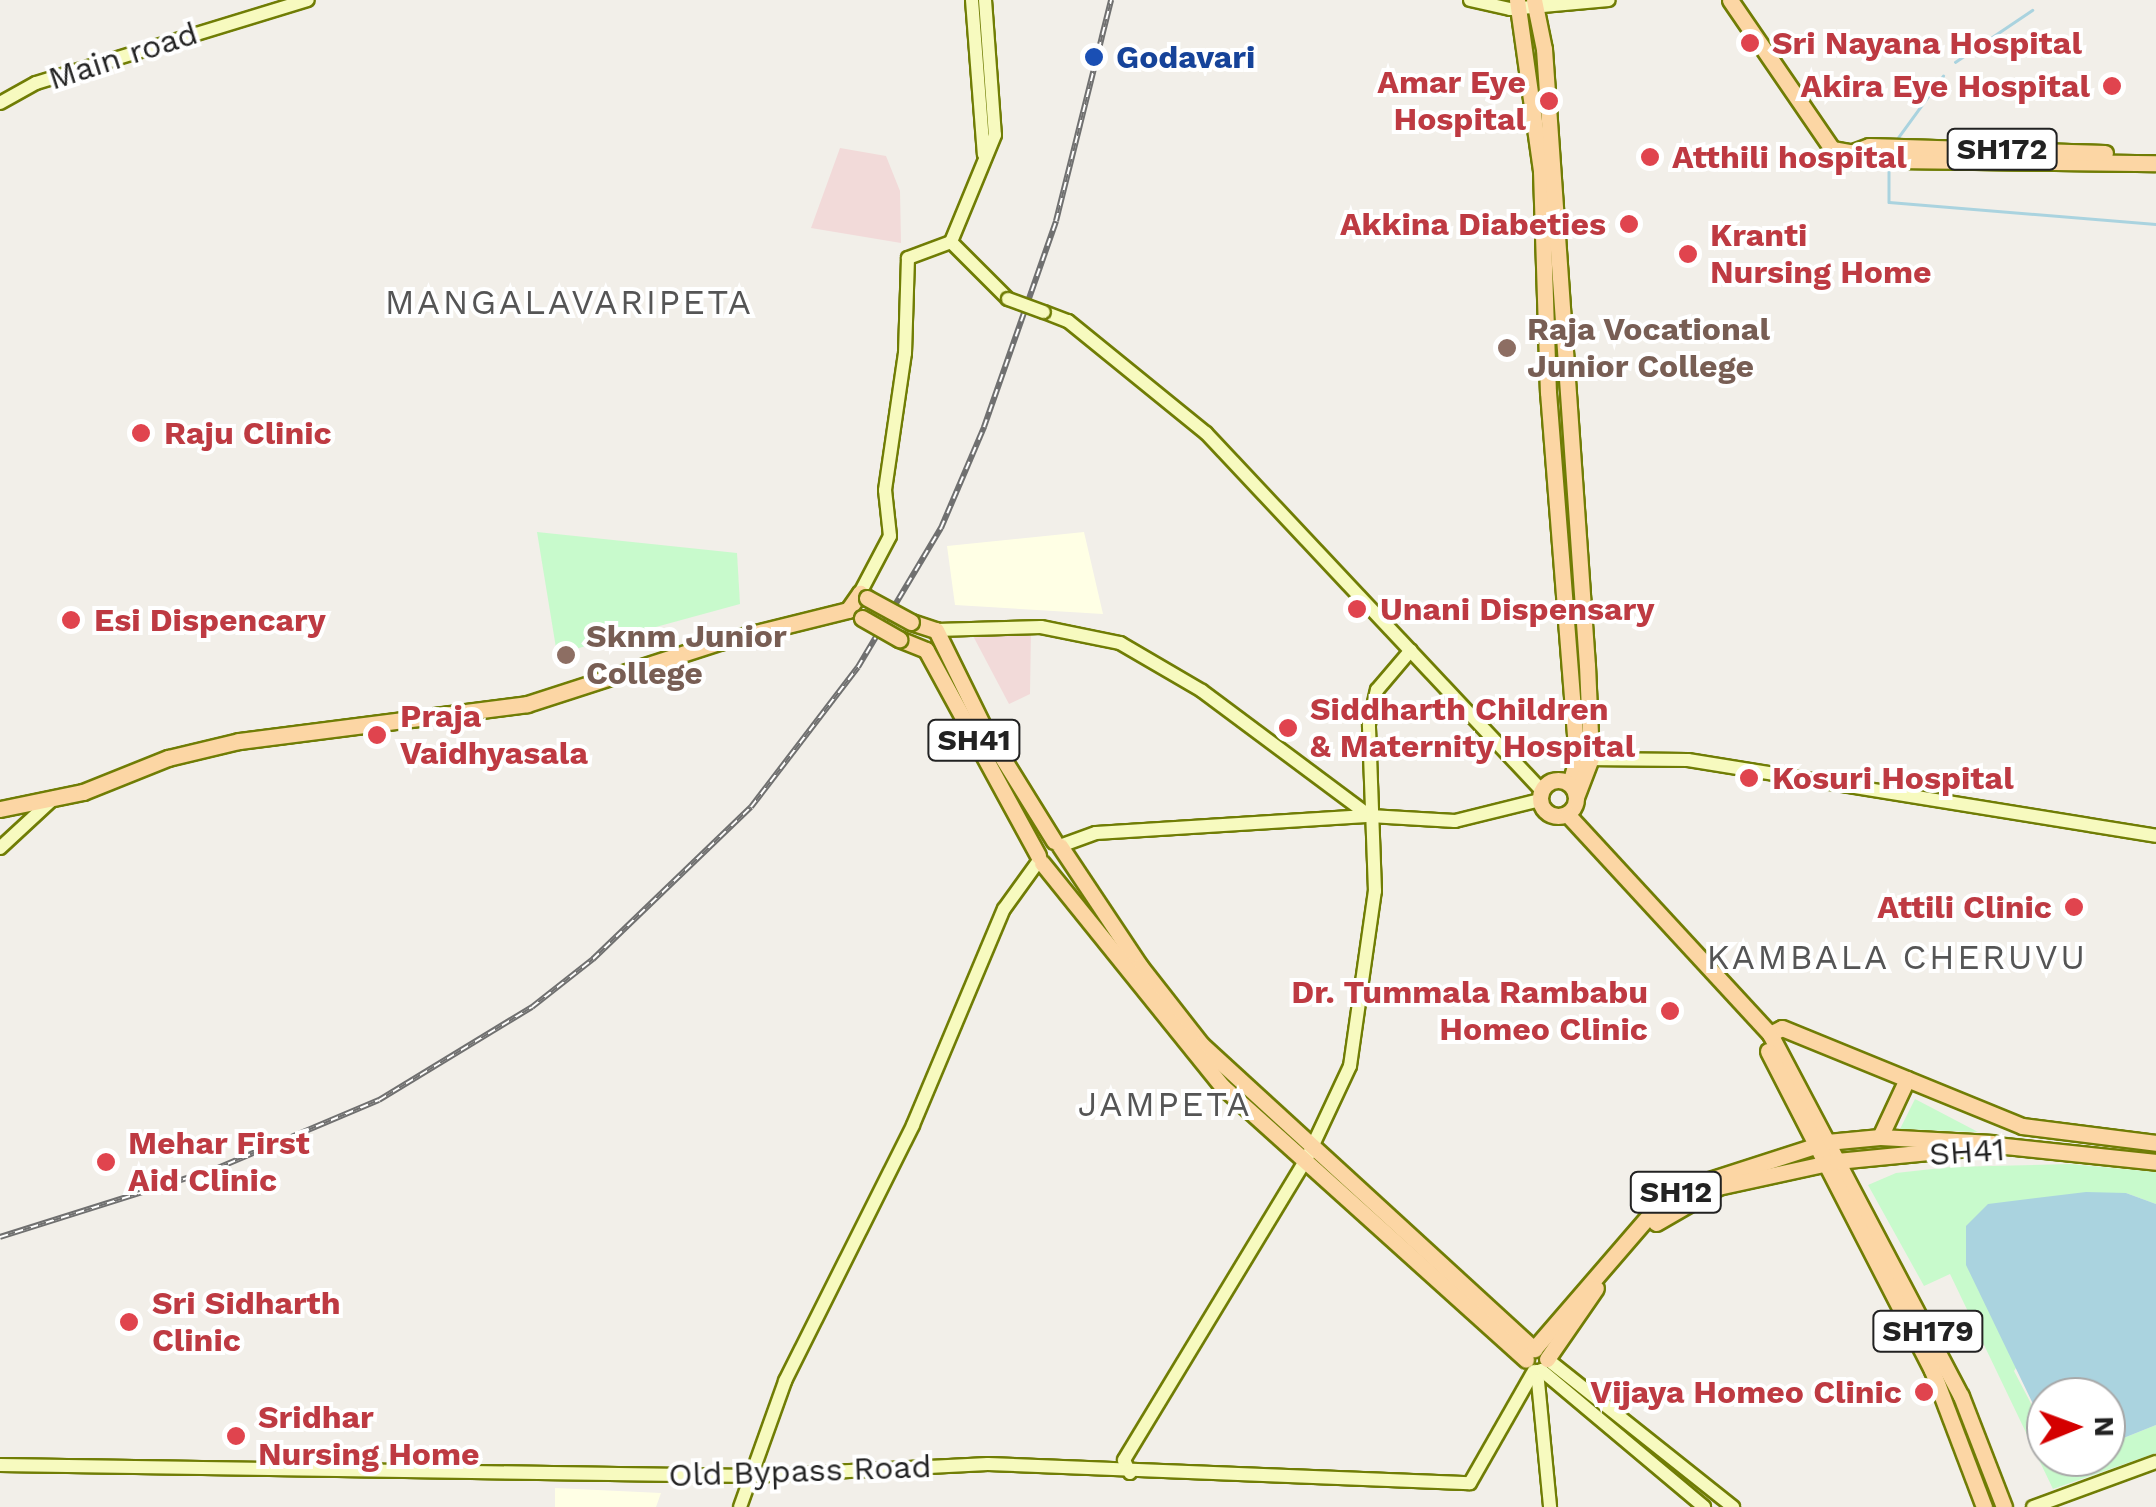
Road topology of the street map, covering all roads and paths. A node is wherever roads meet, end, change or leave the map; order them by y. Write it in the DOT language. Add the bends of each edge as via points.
graph roads {
  1 [pos="308,0"];
  2 [pos="972,0"];
  3 [pos="985,0"];
  4 [pos="1470,0"];
  5 [pos="1609,0"];
  6 [pos="1730,0"];
  7 [pos="1526,4"];
  8 [pos="0,103"];
  9 [pos="1850,153"];
  10 [pos="2156,154"];
  11 [pos="984,155"];
  12 [pos="2156,163"];
  13 [pos="951,242"];
  14 [pos="864,596"];
  15 [pos="855,614"];
  16 [pos="936,630"];
  17 [pos="1411,650"];
  18 [pos="1584,759"];
  19 [pos="1573,790"];
  20 [pos="1541,795"];
  21 [pos="55,797"];
  22 [pos="0,809"];
  23 [pos="1564,815"];
  24 [pos="1370,816"];
  25 [pos="2156,836"];
  26 [pos="1057,843"];
  27 [pos="0,848"];
  28 [pos="1040,859"];
  29 [pos="1770,1034"];
  30 [pos="1907,1079"];
  31 [pos="1244,1095"];
  32 [pos="1880,1137"];
  33 [pos="2156,1143"];
  34 [pos="1820,1144"];
  35 [pos="1993,1144"];
  36 [pos="1309,1153"];
  37 [pos="2156,1162"];
  38 [pos="1830,1163"];
  39 [pos="1536,1363"];
  40 [pos="1938,1366"];
  41 [pos="2156,1462"];
  42 [pos="1672,1463"];
  43 [pos="0,1465"];
  44 [pos="1130,1472"];
  45 [pos="751,1476"];
  46 [pos="1662,1477"];
  47 [pos="740,1507"];
  48 [pos="1550,1507"];
  49 [pos="1704,1507"];
  50 [pos="1733,1507"];
  51 [pos="1984,1507"];
  52 [pos="2004,1507"];
  53 [pos="2033,1507"];
  1 -- 8 [label="street, Main road" via="36,84"];
  2 -- 11 [label="street"];
  3 -- 11 [label="street" via="995,135"];
  4 -- 7 [label="street"];
  5 -- 7 [label="street"];
  6 -- 9 [label="main road, SH172" via="1814,129 1832,149"];
  7 -- 18 [label="main road" via="1541,171 1548,392"];
  9 -- 10 [label="main road, SH172" via="1869,146"];
  9 -- 12 [label="main road, SH172" via="1892,160"];
  11 -- 13 [label="street"];
  13 -- 14 [label="street" via="908,258 906,353 885,490 890,536"];
  13 -- 17 [label="street, bridge" via="1008,299 1068,321 1206,432"];
  14 -- 15 [label="main road"];
  14 -- 16 [label="main road, bridge"];
  15 -- 21 [label="main road" via="719,642 526,704 240,741"];
  15 -- 28 [label="main road, SH41, bridge" via="926,650"];
  16 -- 24 [label="street" via="1041,627 1120,643 1202,691"];
  16 -- 26 [label="main road, SH41" via="984,728"];
  17 -- 20 [label="street"];
  17 -- 24 [label="street" via="1377,690 1372,709"];
  18 -- 19 [label="main road"];
  18 -- 25 [label="street" via="1688,760"];
  19 -- 20 [label="main road" via="1556,780"];
  19 -- 23 [label="main road"];
  20 -- 23 [label="main road, SH179" via="1547,812"];
  20 -- 24 [label="street" via="1455,820"];
  21 -- 22 [label="main road"];
  21 -- 27 [label="street"];
  23 -- 29 [label="main road, SH179"];
  23 -- 34 [label="main road, SH179" via="1763,1040"];
  24 -- 26 [label="street" via="1096,833"];
  24 -- 36 [label="street" via="1375,891 1361,1020 1346,1076"];
  26 -- 28 [label="main road" via="1060,861"];
  26 -- 31 [label="main road, SH41" via="1140,966"];
  28 -- 31 [label="main road, SH41" via="1169,1026"];
  28 -- 45 [label="street" via="1004,909 913,1125 786,1381"];
  29 -- 30 [label="main road" via="1782,1028"];
  29 -- 34 [label="main road, SH179"];
  30 -- 32 [label="main road"];
  30 -- 33 [label="main road" via="2022,1126"];
  31 -- 36 [label="main road, SH41"];
  32 -- 34 [label="main road, SH12"];
  32 -- 35 [label="main road, SH12"];
  34 -- 38 [label="main road, SH179"];
  34 -- 39 [label="main road, SH12" via="1676,1192"];
  35 -- 37 [label="main road, SH41 / SH12"];
  35 -- 38 [label="main road, SH41 / SH12"];
  36 -- 39 [label="main road, SH41"];
  36 -- 44 [label="street" via="1124,1460"];
  38 -- 39 [label="main road, SH12" via="1718,1187 1663,1216"];
  38 -- 40 [label="main road, SH179"];
  39 -- 42 [label="street"];
  39 -- 44 [label="street, Old Bypass Road" via="1470,1483"];
  39 -- 46 [label="street"];
  39 -- 48 [label="street"];
  40 -- 51 [label="main road, SH179"];
  40 -- 52 [label="main road, SH179"];
  41 -- 53 [label="street"];
  42 -- 46 [label="street"];
  42 -- 50 [label="street"];
  43 -- 45 [label="street, Old Bypass Road"];
  44 -- 45 [label="street, Old Bypass Road" via="988,1464"];
  45 -- 47 [label="street"];
  46 -- 49 [label="street"];
}
